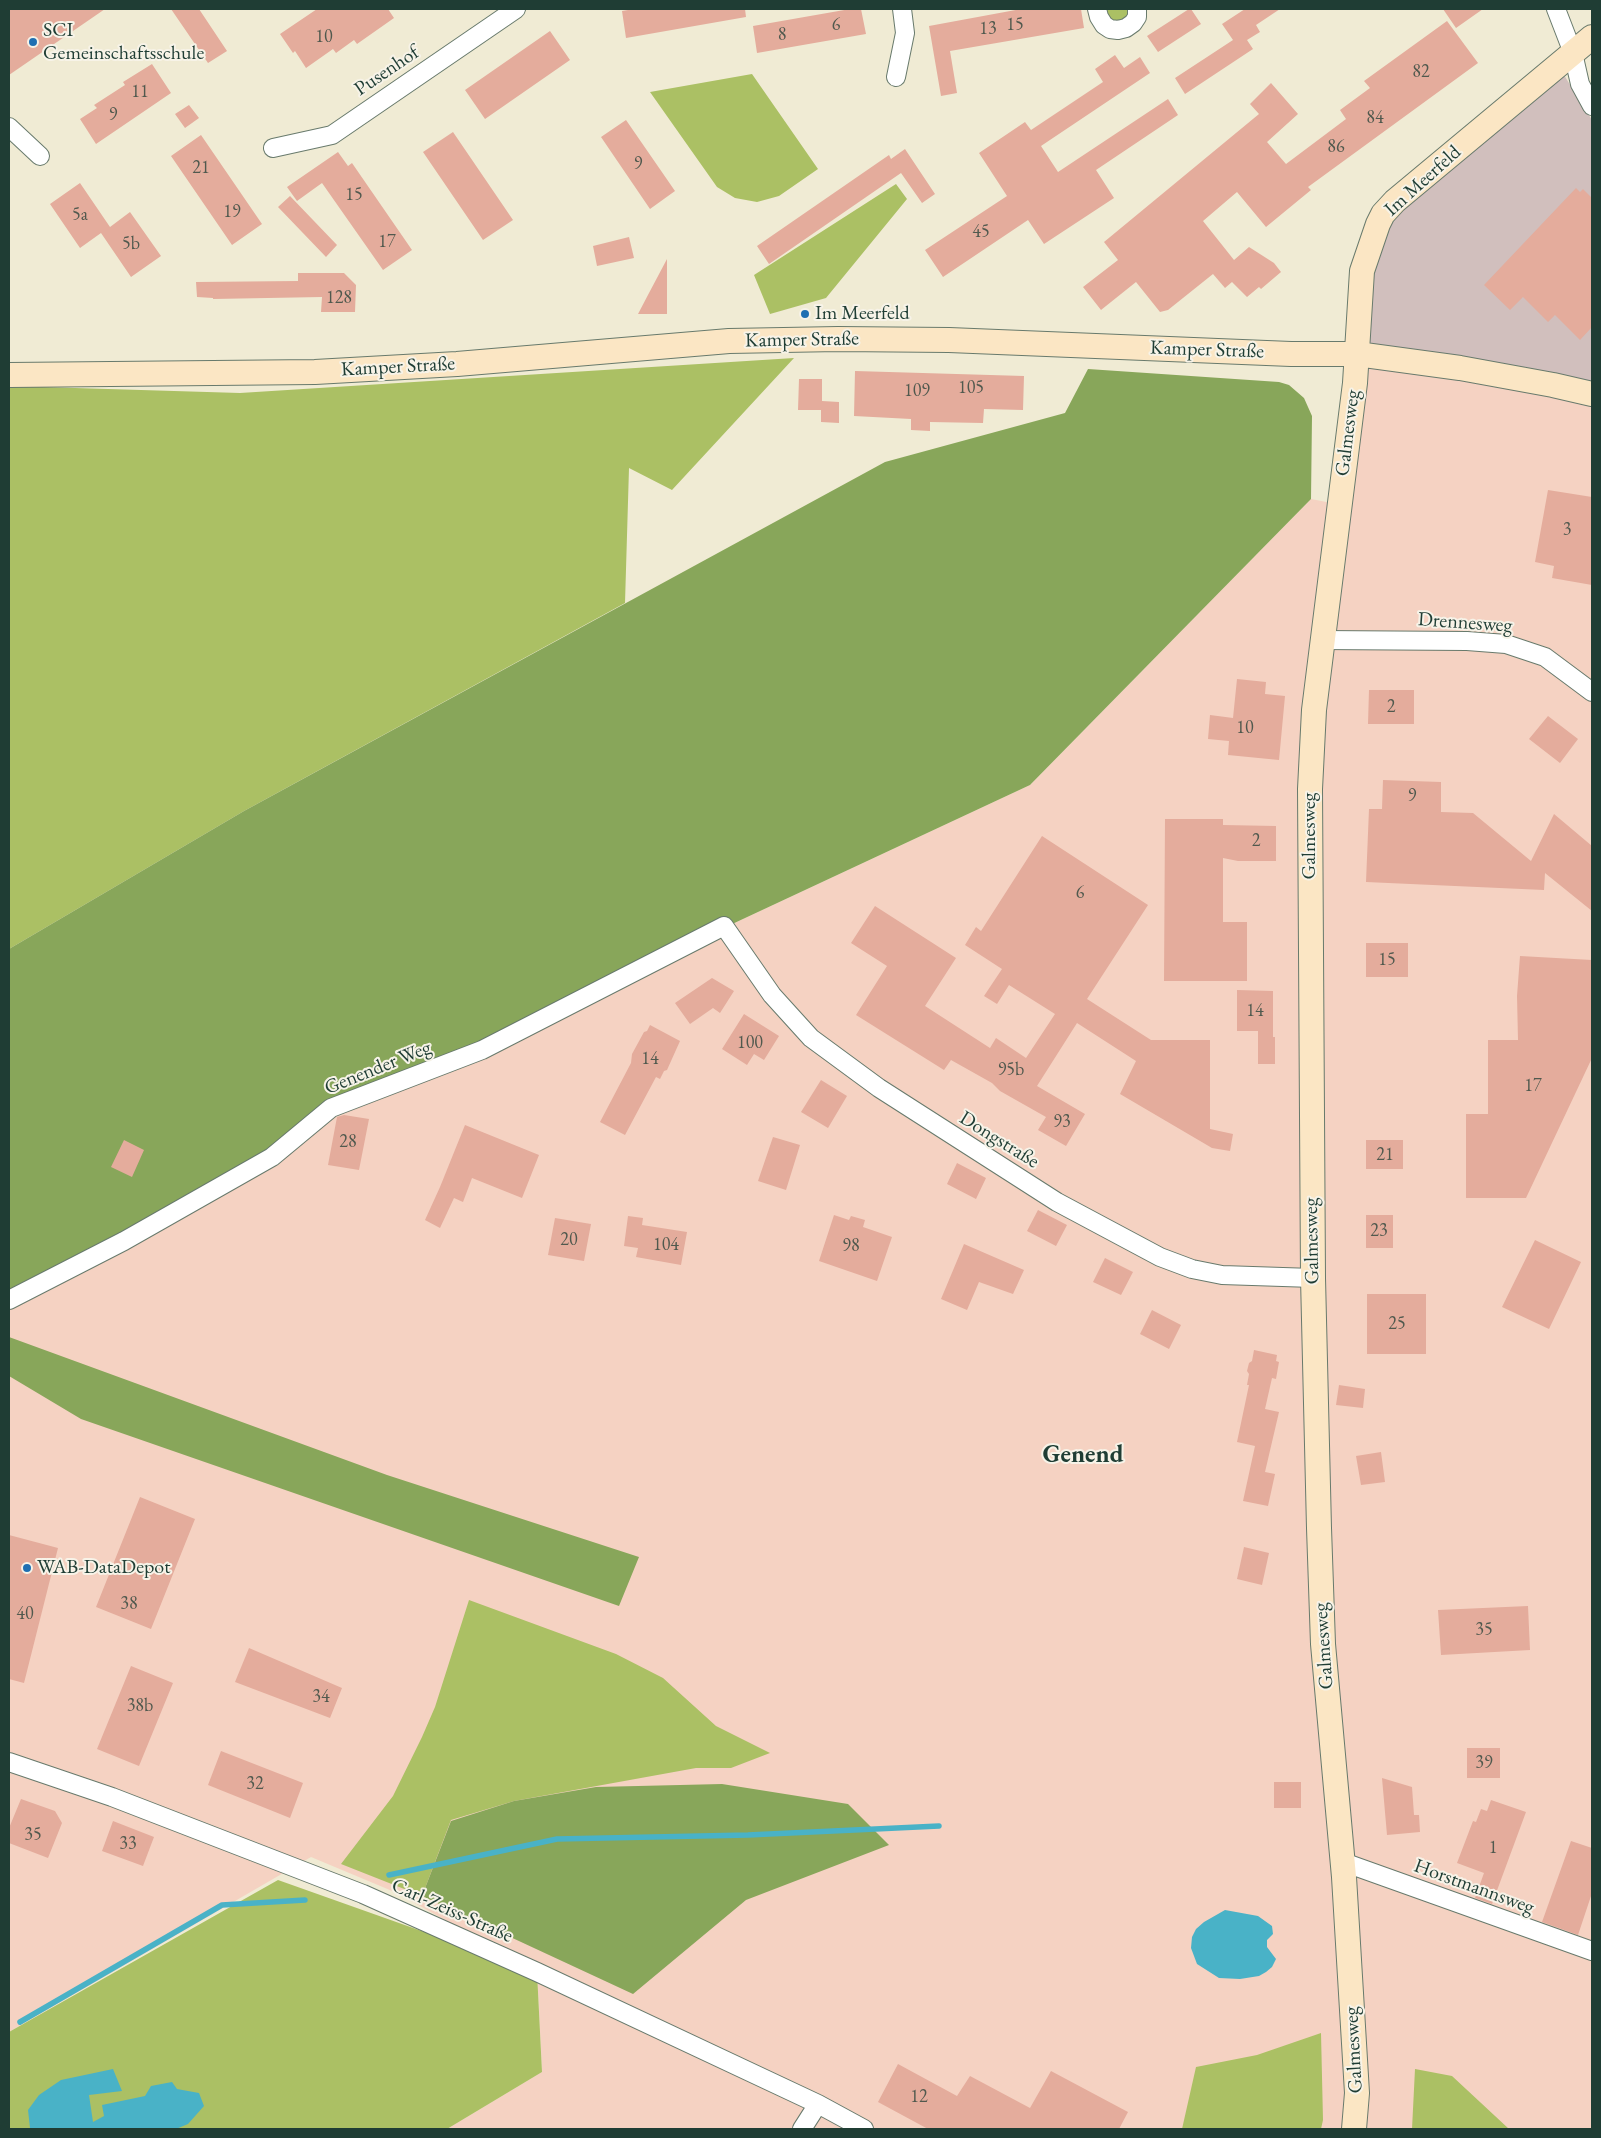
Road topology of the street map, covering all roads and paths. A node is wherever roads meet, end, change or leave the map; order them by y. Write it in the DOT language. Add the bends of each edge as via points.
graph roads {
  1 [pos="516,9"];
  2 [pos="902,9"];
  3 [pos="1097,9"];
  4 [pos="1138,9"];
  5 [pos="1556,9"];
  6 [pos="1592,37"];
  7 [pos="1573,54"];
  8 [pos="896,77"];
  9 [pos="1592,106"];
  10 [pos="9,127"];
  11 [pos="274,148"];
  12 [pos="40,156"];
  13 [pos="1357,354"];
  14 [pos="9,375"];
  15 [pos="1592,394"];
  16 [pos="1321,640"];
  17 [pos="1592,692"];
  18 [pos="724,926"];
  19 [pos="1313,1278"];
  20 [pos="9,1300"];
  21 [pos="9,1762"];
  22 [pos="1343,1862"];
  23 [pos="1592,1950"];
  24 [pos="818,2104"];
  25 [pos="802,2129"];
  26 [pos="864,2129"];
  27 [pos="1354,2129"];
  1 -- 11 [label="street, Pusenhof" via="332,134"];
  2 -- 8 [label="street" via="905,33"];
  3 -- 4 [label="street" via="1101,22 1114,30 1122,30 1133,23"];
  5 -- 7 [label="street"];
  6 -- 7 [label="street, Im Meerfeld"];
  7 -- 9 [label="street" via="1580,84"];
  7 -- 13 [label="street, Im Meerfeld" via="1384,214 1373,234 1362,271"];
  10 -- 12 [label="street"];
  13 -- 14 [label="street, Kamper Straße" via="949,340 781,340 667,345 457,364 315,372"];
  13 -- 15 [label="street, Kamper Straße" via="1460,368"];
  13 -- 16 [label="street, Galmesweg"];
  16 -- 17 [label="street, Drennesweg" via="1506,644 1545,657"];
  16 -- 19 [label="street, Galmesweg" via="1310,788"];
  18 -- 19 [label="street, Dongstraße" via="772,995 811,1038 879,1088 1057,1202 1160,1257 1192,1269 1222,1275"];
  18 -- 20 [label="street, Genender Weg" via="482,1050 331,1108 272,1157 124,1241"];
  19 -- 22 [label="street, Galmesweg" via="1323,1644"];
  21 -- 24 [label="street, Carl-Zeiss-Straße" via="112,1797 363,1894"];
  22 -- 23 [label="street, Horstmannsweg"];
  22 -- 27 [label="street, Galmesweg" via="1357,2093"];
  24 -- 25 [label="street"];
  24 -- 26 [label="street, Carl-Zeiss-Straße"];
}
